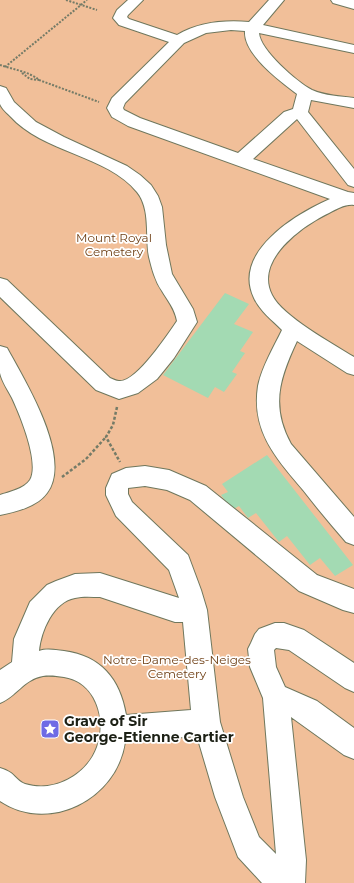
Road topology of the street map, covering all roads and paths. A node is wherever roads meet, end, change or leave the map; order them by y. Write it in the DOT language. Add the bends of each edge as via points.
graph roads {
  1 [pos="66,0"];
  2 [pos="87,0"];
  3 [pos="136,0"];
  4 [pos="277,0"];
  5 [pos="338,0"];
  6 [pos="81,5"];
  7 [pos="354,5"];
  8 [pos="97,10"];
  9 [pos="253,27"];
  10 [pos="179,40"];
  11 [pos="354,48"];
  12 [pos="0,65"];
  13 [pos="4,67"];
  14 [pos="22,73"];
  15 [pos="39,80"];
  16 [pos="0,91"];
  17 [pos="306,92"];
  18 [pos="354,103"];
  19 [pos="115,108"];
  20 [pos="300,112"];
  21 [pos="240,161"];
  22 [pos="351,193"];
  23 [pos="0,285"];
  24 [pos="292,328"];
  25 [pos="0,354"];
  26 [pos="354,367"];
  27 [pos="119,390"];
  28 [pos="106,438"];
  29 [pos="126,478"];
  30 [pos="41,483"];
  31 [pos="0,505"];
  32 [pos="354,534"];
  33 [pos="354,601"];
  34 [pos="194,610"];
  35 [pos="24,669"];
  36 [pos="354,679"];
  37 [pos="0,690"];
  38 [pos="276,696"];
  39 [pos="206,722"];
  40 [pos="115,729"];
  41 [pos="354,745"];
  42 [pos="0,782"];
  43 [pos="283,883"];
  44 [pos="290,883"];
  1 -- 6 [label="path"];
  2 -- 6 [label="path"];
  3 -- 10 [label="lane" via="122,13 120,18 124,22"];
  4 -- 9 [label="lane"];
  5 -- 7 [label="lane"];
  6 -- 8 [label="path"];
  6 -- 13 [label="path"];
  9 -- 10 [label="lane" via="210,28"];
  9 -- 11 [label="lane"];
  9 -- 17 [label="lane" via="251,32 259,52"];
  10 -- 19 [label="lane" via="118,101"];
  12 -- 13 [label="path"];
  13 -- 14 [label="path"];
  14 -- 15 [label="path" via="30,79"];
  14 -- 15 [label="path" via="34,75"];
  15 -- 19 [label="path"];
  16 -- 27 [label="lane" via="20,118 31,126 124,171 138,182 148,195 153,208 156,242 165,280 186,312 187,322 146,378 133,387"];
  17 -- 18 [label="lane" via="330,100"];
  17 -- 20 [label="lane"];
  19 -- 21 [label="lane" via="118,113 134,122"];
  20 -- 21 [label="lane" via="290,116"];
  20 -- 22 [label="lane"];
  21 -- 22 [label="lane"];
  22 -- 24 [label="lane" via="303,220 277,240 260,270 258,284 263,297"];
  23 -- 27 [label="lane" via="103,384"];
  24 -- 26 [label="lane"];
  24 -- 32 [label="lane" via="269,385 268,412 274,432 282,451"];
  25 -- 30 [label="lane" via="39,439 44,466"];
  27 -- 28 [label="path" via="113,424"];
  28 -- 29 [label="path" via="117,455"];
  28 -- 30 [label="path" via="77,468 56,480"];
  29 -- 33 [label="lane" via="145,476 169,480 198,493 308,583"];
  29 -- 34 [label="lane" via="120,481 116,495 124,509 179,563"];
  30 -- 31 [label="lane" via="26,497"];
  34 -- 35 [label="lane" via="175,610 100,585 75,586 56,593 39,611 28,639"];
  34 -- 39 [label="lane"];
  35 -- 37 [label="lane" via="6,682"];
  35 -- 40 [label="lane" via="42,662 61,661 79,666 94,676 106,690 113,709"];
  36 -- 38 [label="lane" via="295,639 272,635 265,639 260,648 266,678"];
  38 -- 41 [label="lane" via="307,710"];
  38 -- 44 [label="lane" via="291,860"];
  39 -- 40 [label="lane"];
  39 -- 43 [label="lane" via="229,797 248,847"];
  40 -- 42 [label="lane" via="111,751 100,771 84,788 64,798 42,802 21,798"];
}
